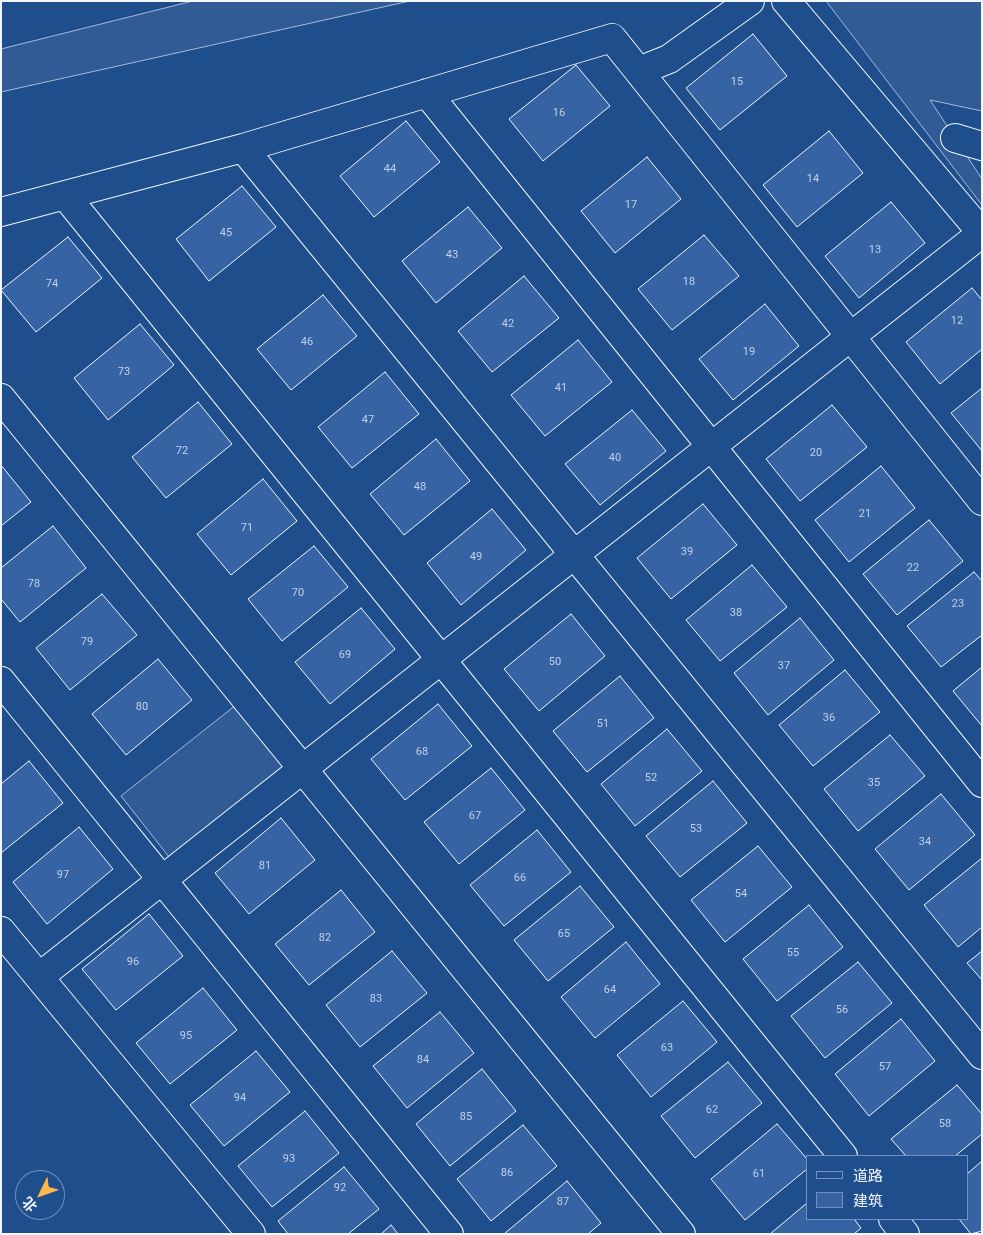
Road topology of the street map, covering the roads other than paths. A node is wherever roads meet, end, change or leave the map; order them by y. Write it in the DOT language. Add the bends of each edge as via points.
graph roads {
  1 [pos="750,1"];
  2 [pos="786,1"];
  3 [pos="639,71"];
  4 [pos="427,93"];
  5 [pos="955,138"];
  6 [pos="982,146"];
  7 [pos="243,148"];
  8 [pos="65,195"];
  9 [pos="1,212"];
  10 [pos="982,233"];
  11 [pos="850,336"];
  12 [pos="1,398"];
  13 [pos="711,446"];
  14 [pos="982,502"];
  15 [pos="574,555"];
  16 [pos="441,660"];
  17 [pos="1,682"];
  18 [pos="303,769"];
  19 [pos="982,783"];
  20 [pos="162,880"];
  21 [pos="1,931"];
  22 [pos="39,977"];
  23 [pos="982,1055"];
  24 [pos="842,1155"];
  25 [pos="894,1220"];
  26 [pos="251,1234"];
  27 [pos="449,1234"];
  28 [pos="681,1234"];
  29 [pos="905,1234"];
  1 -- 3 [label="lane" via="669,59"];
  2 -- 10 [label="lane"];
  3 -- 4 [label="lane" via="612,38"];
  3 -- 11 [label="lane"];
  4 -- 7 [label="lane"];
  4 -- 13 [label="lane"];
  5 -- 6 [label="lane"];
  7 -- 8 [label="lane"];
  7 -- 15 [label="lane"];
  8 -- 9 [label="lane"];
  8 -- 16 [label="lane"];
  10 -- 11 [label="lane"];
  11 -- 13 [label="lane"];
  11 -- 14 [label="lane"];
  12 -- 18 [label="lane"];
  13 -- 15 [label="lane"];
  13 -- 19 [label="lane"];
  15 -- 16 [label="lane"];
  15 -- 23 [label="lane"];
  16 -- 18 [label="lane"];
  16 -- 24 [label="lane"];
  17 -- 20 [label="lane"];
  18 -- 20 [label="lane"];
  18 -- 28 [label="lane"];
  20 -- 22 [label="lane"];
  20 -- 27 [label="lane"];
  21 -- 22 [label="lane"];
  22 -- 26 [label="lane"];
  25 -- 29 [label="lane"];
}
